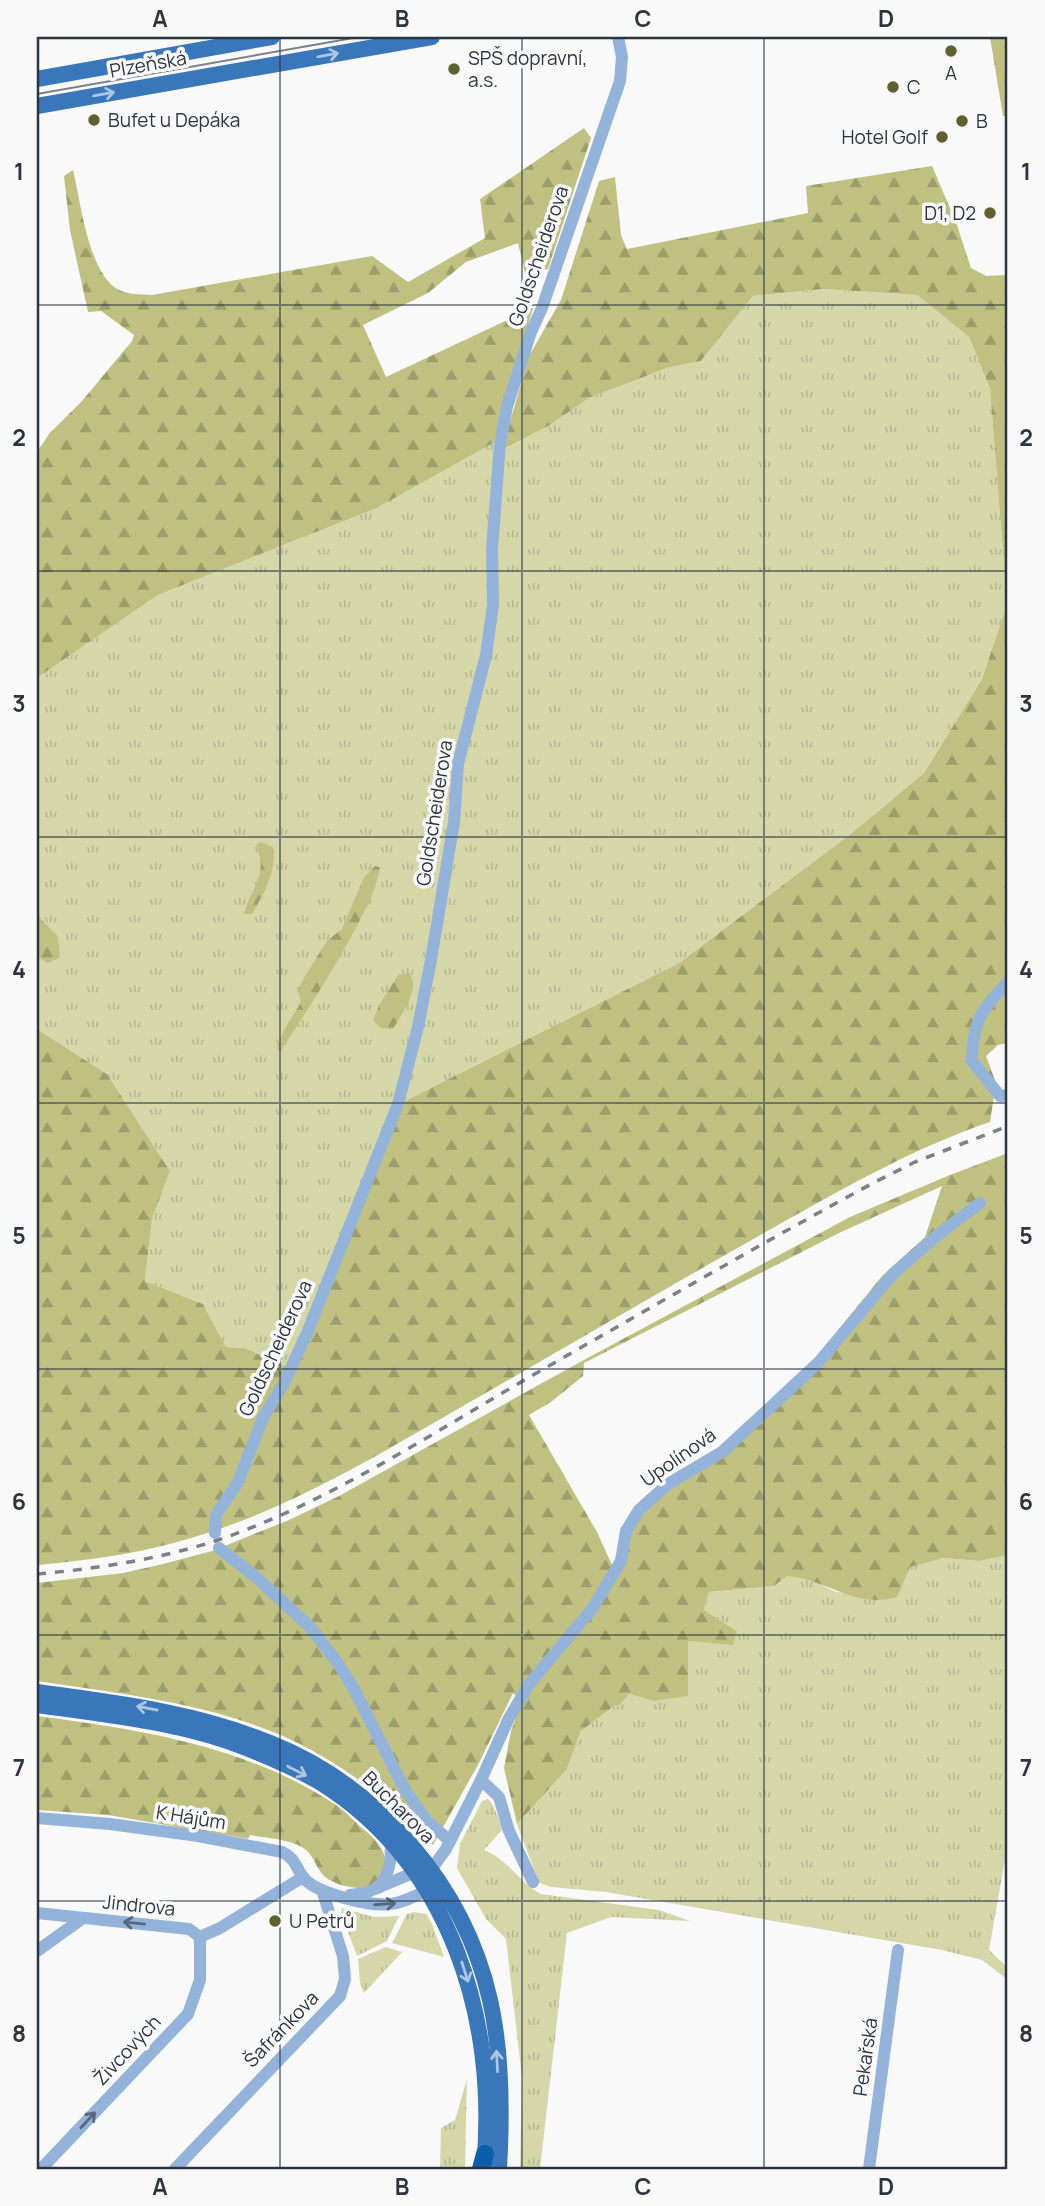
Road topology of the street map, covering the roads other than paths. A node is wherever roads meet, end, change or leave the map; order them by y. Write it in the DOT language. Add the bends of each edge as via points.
graph roads {
  1 [pos="272,37"];
  2 [pos="432,37"];
  3 [pos="618,37"];
  4 [pos="37,79"];
  5 [pos="37,106"];
  6 [pos="1008,982"];
  7 [pos="1008,1095"];
  8 [pos="980,1203"];
  9 [pos="215,1533"];
  10 [pos="219,1548"];
  11 [pos="37,1692"];
  12 [pos="37,1705"];
  13 [pos="481,1780"];
  14 [pos="37,1818"];
  15 [pos="450,1841"];
  16 [pos="391,1843"];
  17 [pos="431,1870"];
  18 [pos="413,1873"];
  19 [pos="303,1877"];
  20 [pos="533,1882"];
  21 [pos="377,1888"];
  22 [pos="322,1890"];
  23 [pos="426,1891"];
  24 [pos="342,1896"];
  25 [pos="37,1913"];
  26 [pos="83,1918"];
  27 [pos="200,1937"];
  28 [pos="898,1950"];
  29 [pos="37,1951"];
  30 [pos="483,2164"];
  31 [pos="41,2169"];
  32 [pos="175,2169"];
  33 [pos="499,2169"];
  34 [pos="869,2169"];
  1 -- 4 [label="main road, Plzeňská"];
  5 -- 2 [label="main road, Plzeňská, one-way"];
  3 -- 9 [label="street, Goldscheiderova" via="620,81 507,407 497,470 493,605 486,655 458,764 454,822 431,960 398,1104 307,1333 263,1418 238,1482 216,1515"];
  6 -- 7 [label="street" via="977,1021 972,1061 1000,1096"];
  8 -- 13 [label="street, Upolínová" via="893,1274 818,1363 722,1452 668,1484 639,1510 626,1531 621,1561 592,1609 530,1683"];
  10 -- 15 [label="street" via="310,1628 337,1662 405,1790 427,1821"];
  17 -- 11 [label="main road, Bucharova, one-way" via="352,1788 282,1748 157,1710"];
  12 -- 16 [label="main road, Bucharova, one-way" via="172,1727 247,1748 320,1783 361,1813"];
  13 -- 15 [label="street, Upolínová"];
  13 -- 20 [label="street" via="499,1797"];
  14 -- 19 [label="street, K Hájům" via="110,1824 282,1852 291,1857"];
  15 -- 17 [label="street, Upolínová"];
  16 -- 18 [label="main road, Bucharova"];
  16 -- 21 [label="street" via="387,1876"];
  17 -- 18 [label="street"];
  17 -- 23 [label="street, Upolínová"];
  33 -- 17 [label="main road, Bucharova, one-way" via="500,2111 490,1999 470,1941"];
  18 -- 21 [label="street"];
  18 -- 23 [label="main road, Bucharova"];
  19 -- 22 [label="street, K Hájům"];
  19 -- 27 [label="street"];
  21 -- 24 [label="street"];
  22 -- 24 [label="street, K Hájům"];
  22 -- 32 [label="street, Šafránkova" via="343,1956 345,1979 340,1996"];
  24 -- 23 [label="street, K Hájům, one-way" via="387,1905"];
  23 -- 30 [label="main road, Bucharova, one-way" via="454,1942 473,2002 485,2082"];
  25 -- 26 [label="street, Jindrova"];
  27 -- 26 [label="street, Jindrova, one-way" via="189,1930"];
  26 -- 29 [label="street"];
  31 -- 27 [label="street, Živcových, one-way" via="188,2014 200,1980"];
  28 -- 34 [label="street, Pekařská"];
}
